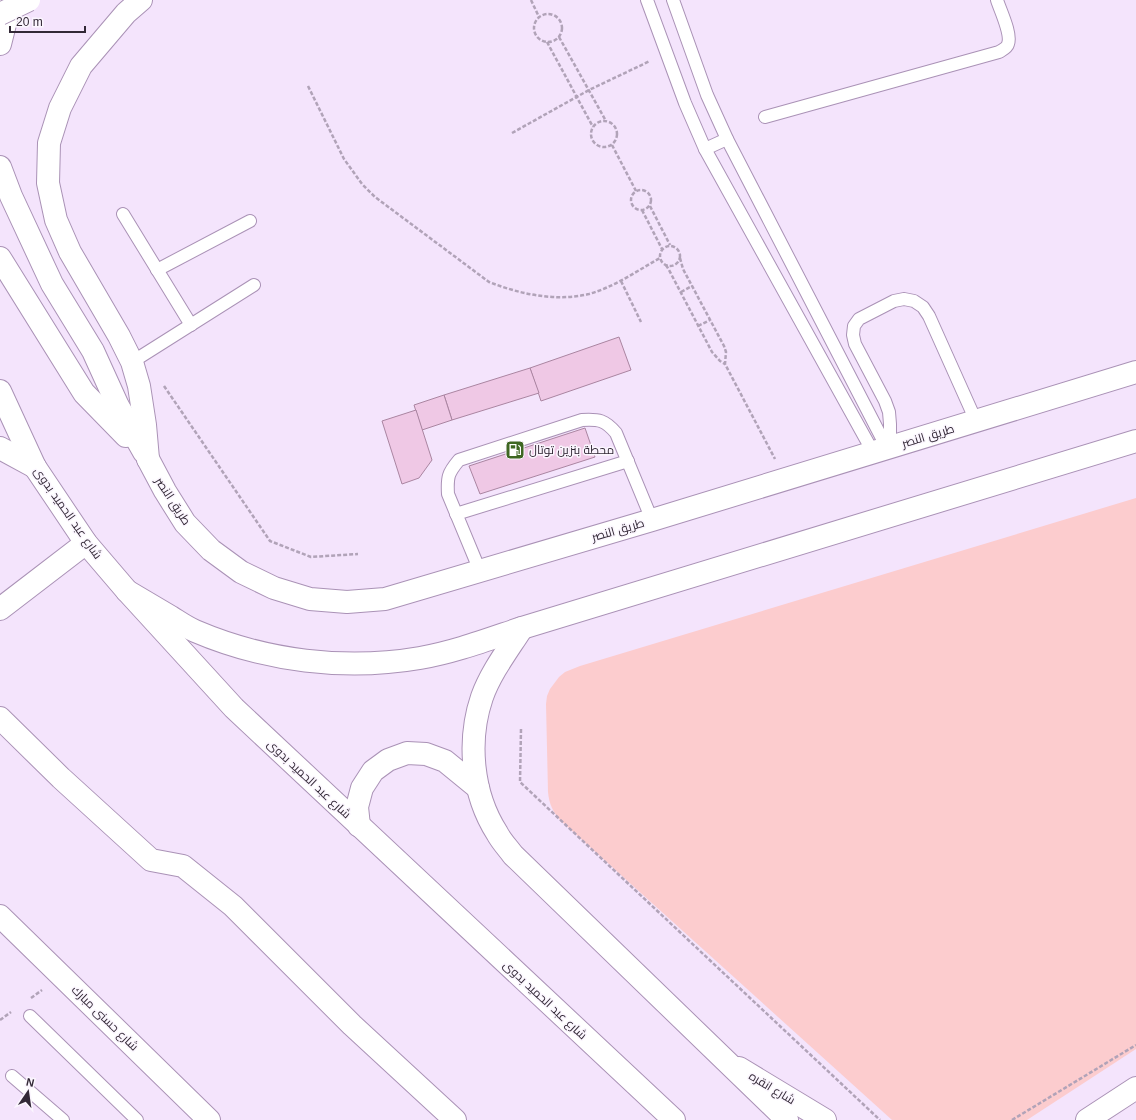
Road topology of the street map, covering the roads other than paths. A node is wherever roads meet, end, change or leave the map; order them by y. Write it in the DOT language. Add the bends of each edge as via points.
graph roads {
  1 [pos="11,0"];
  2 [pos="29,0"];
  3 [pos="142,0"];
  4 [pos="647,0"];
  5 [pos="673,0"];
  6 [pos="997,0"];
  7 [pos="0,14"];
  8 [pos="0,44"];
  9 [pos="765,118"];
  10 [pos="727,139"];
  11 [pos="705,149"];
  12 [pos="0,167"];
  13 [pos="763,208"];
  14 [pos="123,214"];
  15 [pos="744,219"];
  16 [pos="250,221"];
  17 [pos="0,258"];
  18 [pos="157,270"];
  19 [pos="254,285"];
  20 [pos="191,325"];
  21 [pos="137,358"];
  22 [pos="1136,372"];
  23 [pos="0,391"];
  24 [pos="976,421"];
  25 [pos="0,422"];
  26 [pos="1136,441"];
  27 [pos="0,448"];
  28 [pos="880,450"];
  29 [pos="148,459"];
  30 [pos="628,461"];
  31 [pos="35,467"];
  32 [pos="456,514"];
  33 [pos="652,520"];
  34 [pos="86,543"];
  35 [pos="480,571"];
  36 [pos="127,591"];
  37 [pos="0,609"];
  38 [pos="522,628"];
  39 [pos="0,718"];
  40 [pos="478,788"];
  41 [pos="359,826"];
  42 [pos="0,916"];
  43 [pos="30,1016"];
  44 [pos="719,1055"];
  45 [pos="12,1076"];
  46 [pos="1136,1088"];
  47 [pos="63,1120"];
  48 [pos="137,1120"];
  49 [pos="209,1120"];
  50 [pos="455,1120"];
  51 [pos="674,1120"];
  52 [pos="787,1120"];
  53 [pos="825,1120"];
  54 [pos="1087,1120"];
  1 -- 8 [label="main road"];
  2 -- 7 [label="main road, bridge"];
  3 -- 21 [label="main road" via="126,12 81,66 60,108 49,143 48,183 56,220 70,252 119,336"];
  4 -- 11 [label="lane"];
  5 -- 10 [label="lane" via="707,95"];
  6 -- 9 [label="lane" via="1010,36 1006,48 999,52"];
  10 -- 11 [label="lane"];
  10 -- 13 [label="lane"];
  11 -- 15 [label="lane"];
  12 -- 29 [label="main road" via="52,284 93,351 118,406"];
  13 -- 15 [label="lane"];
  13 -- 28 [label="lane"];
  14 -- 18 [label="lane"];
  15 -- 28 [label="lane"];
  16 -- 18 [label="lane"];
  17 -- 29 [label="main road" via="84,393"];
  18 -- 20 [label="lane"];
  19 -- 20 [label="lane"];
  20 -- 21 [label="lane"];
  21 -- 29 [label="main road"];
  22 -- 24 [label="main road, طريق النصر"];
  23 -- 31 [label="main road, شارع عبد الحميد بدوى"];
  24 -- 28 [label="main road, طريق النصر"];
  24 -- 28 [label="lane" via="923,307 914,301 894,301 859,319 854,326 853,335 889,412 890,436"];
  25 -- 31 [label="main road"];
  26 -- 38 [label="main road"];
  27 -- 31 [label="main road"];
  28 -- 33 [label="main road, طريق النصر"];
  29 -- 35 [label="main road, طريق النصر" via="185,522 211,550 241,572 274,588 310,599 347,602 385,599"];
  30 -- 32 [label="lane"];
  30 -- 32 [label="lane" via="616,433 609,424 596,419 582,420 460,460 451,469 447,481 448,494"];
  30 -- 33 [label="lane"];
  31 -- 34 [label="main road, شارع عبد الحميد بدوى"];
  32 -- 35 [label="lane"];
  33 -- 35 [label="main road, طريق النصر"];
  34 -- 36 [label="main road, شارع عبد الحميد بدوى"];
  34 -- 37 [label="main road"];
  36 -- 38 [label="main road" via="193,630 231,645 302,661 356,664 420,658 450,652"];
  36 -- 41 [label="main road, شارع عبد الحميد بدوى" via="234,708"];
  38 -- 40 [label="main road" via="495,670 482,697 475,726 473,756"];
  39 -- 50 [label="main road" via="151,860 184,866 233,906 352,1024"];
  40 -- 41 [label="main road" via="445,760 426,754 407,753 388,760 369,777 362,788 357,807"];
  40 -- 44 [label="main road" via="496,833 513,855"];
  41 -- 51 [label="main road, شارع عبد الحميد بدوى"];
  42 -- 49 [label="main road, شارع حسنى مبارك"];
  43 -- 48 [label="lane"];
  44 -- 52 [label="main road"];
  44 -- 53 [label="main road, شارع انقره"];
  45 -- 47 [label="lane"];
  46 -- 54 [label="main road"];
}
